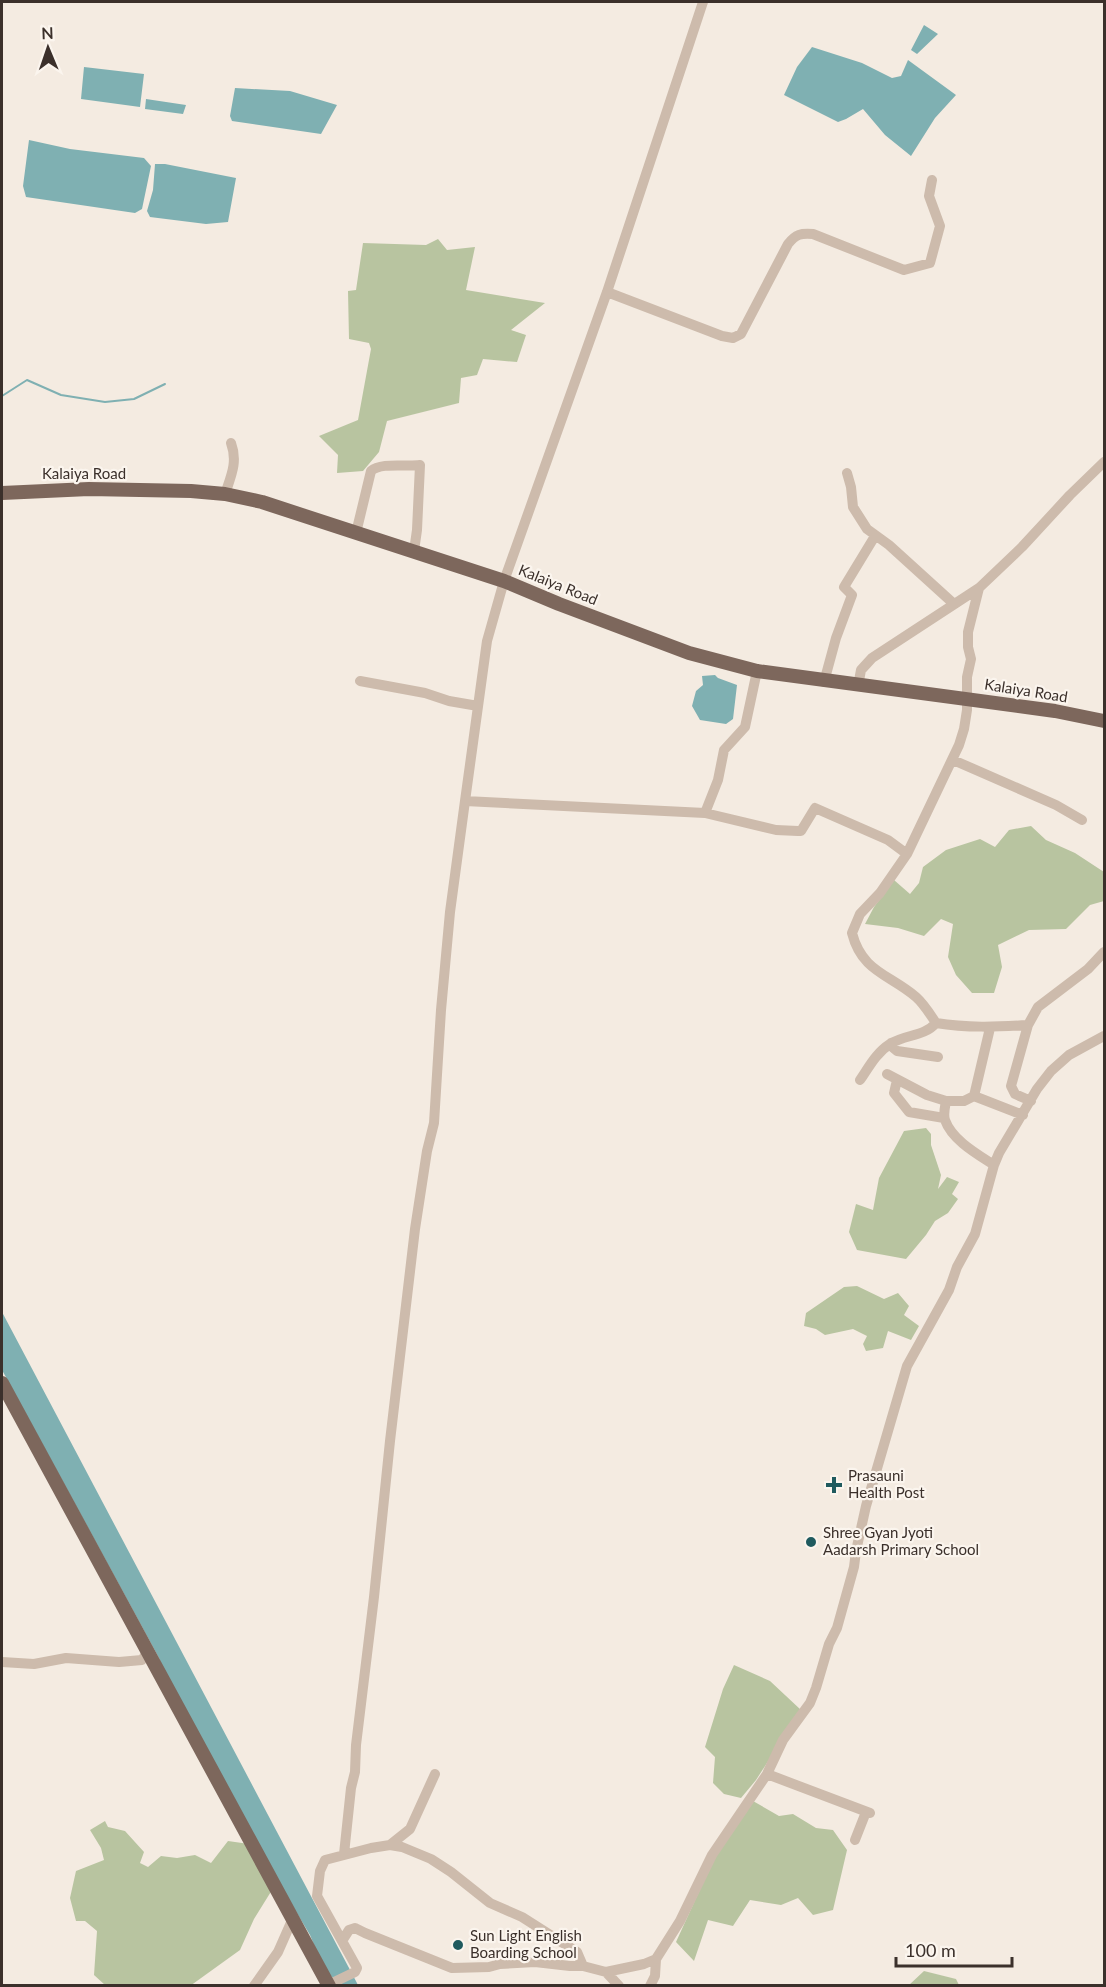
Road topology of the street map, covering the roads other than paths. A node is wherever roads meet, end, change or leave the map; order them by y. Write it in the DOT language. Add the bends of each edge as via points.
graph roads {
  1 [pos="704,2"];
  2 [pos="932,180"];
  3 [pos="607,292"];
  4 [pos="231,443"];
  5 [pos="1104,462"];
  6 [pos="847,473"];
  7 [pos="2,493"];
  8 [pos="225,494"];
  9 [pos="356,533"];
  10 [pos="875,536"];
  11 [pos="414,551"];
  12 [pos="504,581"];
  13 [pos="979,588"];
  14 [pos="954,604"];
  15 [pos="757,671"];
  16 [pos="360,681"];
  17 [pos="824,682"];
  18 [pos="858,686"];
  19 [pos="967,699"];
  20 [pos="478,706"];
  21 [pos="1104,720"];
  22 [pos="953,760"];
  23 [pos="465,801"];
  24 [pos="705,813"];
  25 [pos="1082,820"];
  26 [pos="907,854"];
  27 [pos="1104,952"];
  28 [pos="936,1023"];
  29 [pos="1028,1024"];
  30 [pos="990,1028"];
  31 [pos="1104,1036"];
  32 [pos="891,1043"];
  33 [pos="938,1056"];
  34 [pos="860,1080"];
  35 [pos="974,1096"];
  36 [pos="946,1101"];
  37 [pos="1031,1101"];
  38 [pos="1023,1115"];
  39 [pos="944,1118"];
  40 [pos="994,1165"];
  41 [pos="2,1383"];
  42 [pos="148,1651"];
  43 [pos="2,1662"];
  44 [pos="435,1774"];
  45 [pos="767,1774"];
  46 [pos="855,1840"];
  47 [pos="390,1845"];
  48 [pos="344,1854"];
  49 [pos="293,1918"];
  50 [pos="342,1941"];
  51 [pos="656,1959"];
  52 [pos="583,1966"];
  53 [pos="606,1972"];
  54 [pos="331,1984"];
  55 [pos="254,1986"];
  56 [pos="620,1986"];
  57 [pos="650,1986"];
  1 -- 3 [label="street"];
  2 -- 3 [label="street" via="928,196 939,226 930,263 904,270 813,234 794,236 741,334 733,338"];
  3 -- 12 [label="street"];
  4 -- 8 [label="street" via="234,472"];
  5 -- 13 [label="street"];
  6 -- 10 [label="street" via="853,507"];
  7 -- 8 [label="main road, Kalaiya Road" via="89,489"];
  8 -- 9 [label="main road, Kalaiya Road"];
  9 -- 11 [label="main road, Kalaiya Road"];
  9 -- 11 [label="street" via="371,471 388,465 420,465"];
  10 -- 14 [label="street"];
  10 -- 17 [label="street" via="844,587 852,595"];
  11 -- 12 [label="main road, Kalaiya Road"];
  12 -- 15 [label="main road, Kalaiya Road" via="689,653"];
  12 -- 20 [label="street" via="487,641"];
  13 -- 14 [label="street"];
  13 -- 19 [label="street" via="968,632 971,659"];
  14 -- 18 [label="street" via="872,658 861,670"];
  15 -- 17 [label="main road, Kalaiya Road"];
  15 -- 24 [label="street" via="745,728 724,750"];
  16 -- 20 [label="street"];
  17 -- 18 [label="main road, Kalaiya Road"];
  18 -- 19 [label="main road, Kalaiya Road"];
  19 -- 21 [label="main road, Kalaiya Road"];
  19 -- 22 [label="street" via="964,729"];
  20 -- 23 [label="street"];
  22 -- 25 [label="street"];
  22 -- 26 [label="street"];
  23 -- 24 [label="street"];
  23 -- 48 [label="street" via="450,912 434,1123 414,1239"];
  24 -- 26 [label="street" via="776,830 801,831 815,808 888,840"];
  26 -- 28 [label="street" via="860,914 852,933 860,955 870,966 916,997"];
  27 -- 29 [label="street" via="1038,1008"];
  28 -- 30 [label="street"];
  28 -- 32 [label="street" via="925,1032"];
  29 -- 30 [label="street"];
  29 -- 37 [label="street" via="1011,1086 1015,1094"];
  30 -- 35 [label="street"];
  31 -- 37 [label="street" via="1063,1060"];
  32 -- 33 [label="street" via="897,1051"];
  32 -- 34 [label="street" via="878,1053"];
  35 -- 36 [label="street" via="964,1101"];
  35 -- 38 [label="street"];
  36 -- 39 [label="street"];
  36 -- 39 [label="street" via="892,1077 894,1094 909,1112"];
  37 -- 38 [label="street"];
  38 -- 40 [label="street"];
  39 -- 40 [label="street" via="963,1143"];
  40 -- 45 [label="street" via="975,1234 907,1366 866,1506 837,1628 816,1688"];
  41 -- 42 [label="main road"];
  42 -- 43 [label="street" via="142,1660 129,1662 66,1658 34,1664"];
  42 -- 49 [label="main road"];
  44 -- 47 [label="street" via="410,1829"];
  45 -- 46 [label="street" via="868,1813"];
  45 -- 51 [label="street" via="712,1855 680,1921"];
  47 -- 48 [label="street"];
  47 -- 52 [label="street" via="431,1859 490,1903 522,1917 577,1952"];
  48 -- 50 [label="street" via="325,1860 317,1896"];
  49 -- 54 [label="main road"];
  49 -- 55 [label="street" via="278,1952"];
  50 -- 52 [label="street" via="355,1928 452,1968 535,1962"];
  50 -- 54 [label="street" via="357,1968"];
  51 -- 53 [label="street"];
  51 -- 57 [label="street"];
  52 -- 53 [label="street"];
  53 -- 56 [label="street"];
}
